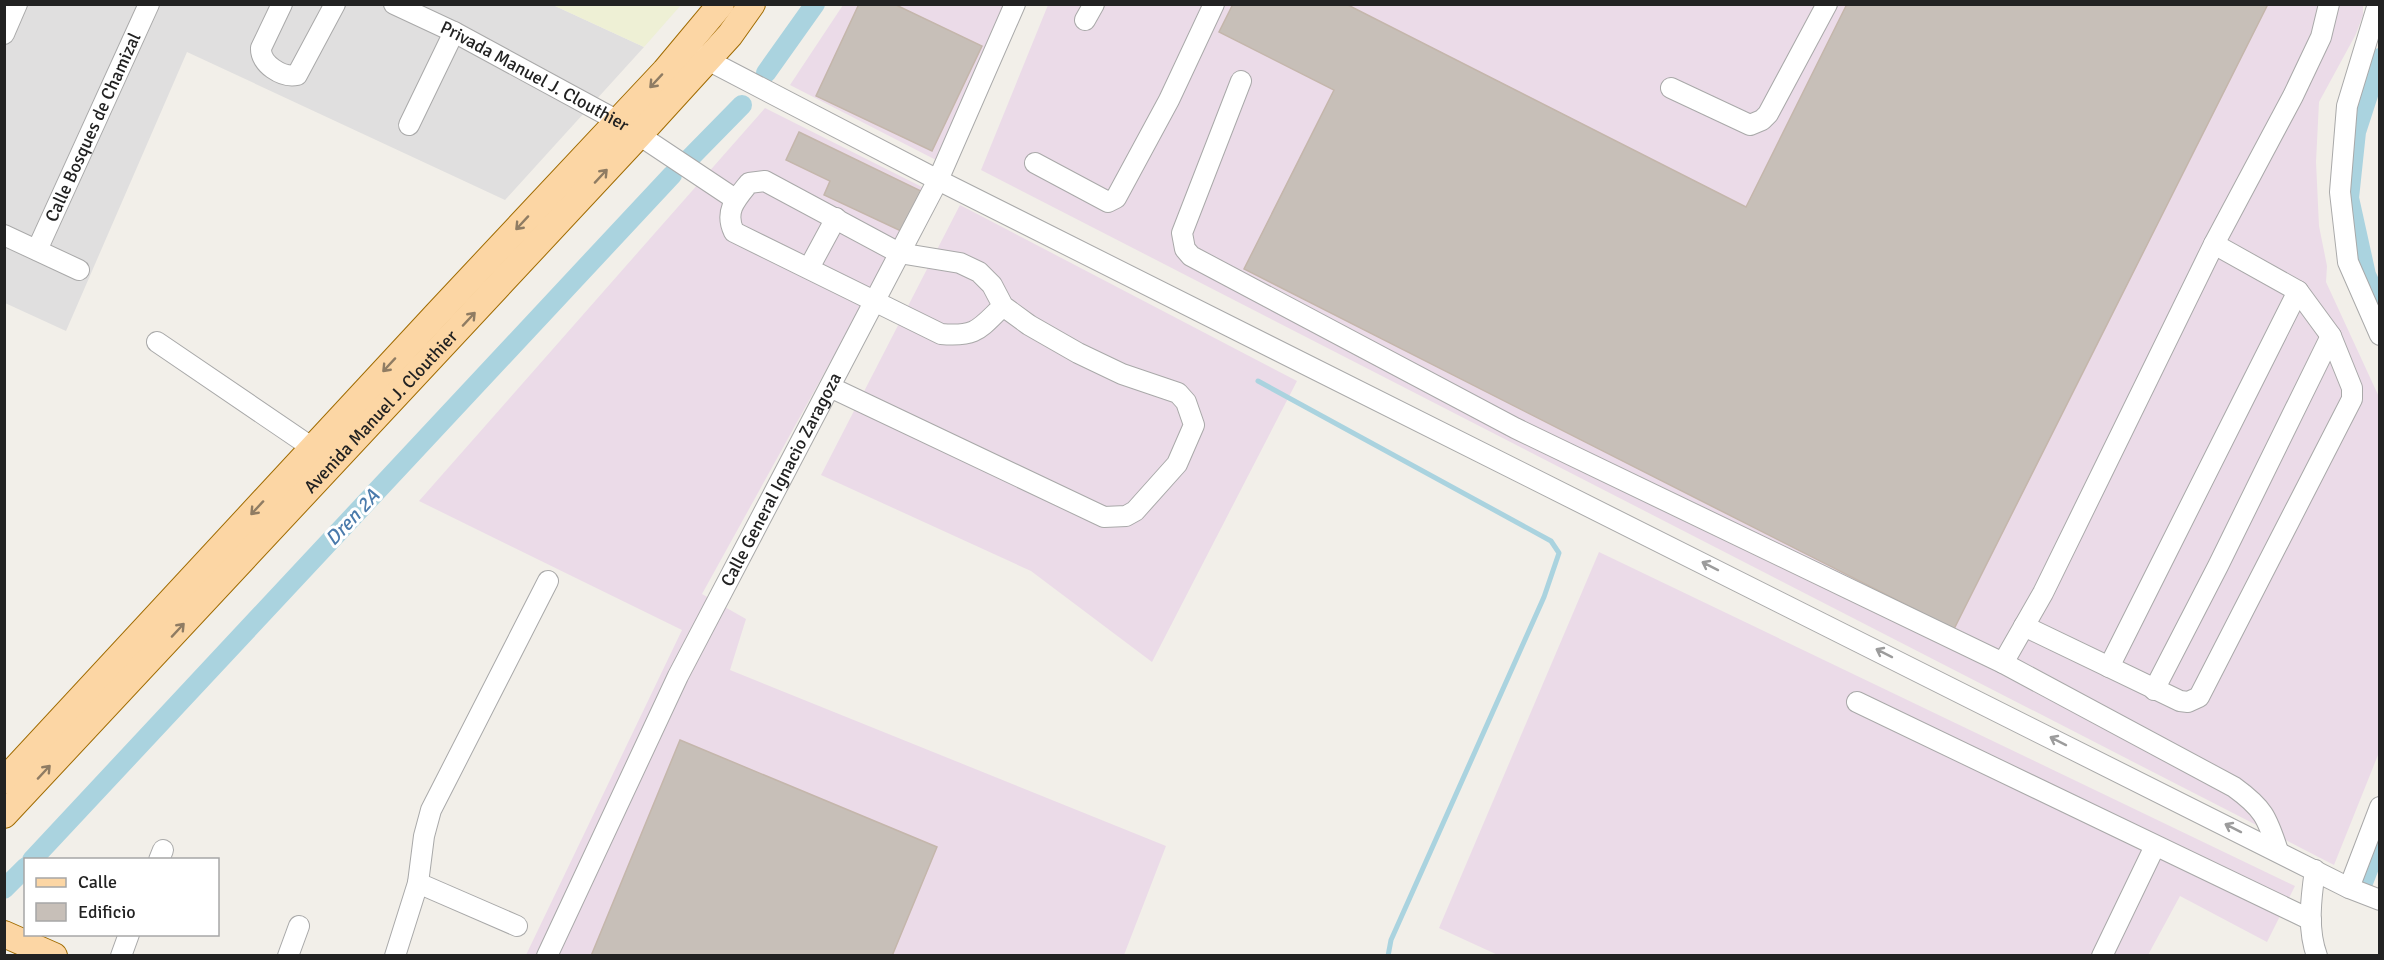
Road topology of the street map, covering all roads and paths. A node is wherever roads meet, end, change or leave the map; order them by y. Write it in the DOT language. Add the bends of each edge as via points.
graph roads {
  1 [pos="17,4"];
  2 [pos="149,4"];
  3 [pos="282,4"];
  4 [pos="335,4"];
  5 [pos="394,4"];
  6 [pos="721,4"];
  7 [pos="752,4"];
  8 [pos="1015,4"];
  9 [pos="1214,4"];
  10 [pos="1827,4"];
  11 [pos="2329,4"];
  12 [pos="2378,4"];
  13 [pos="454,32"];
  14 [pos="4,34"];
  15 [pos="696,55"];
  16 [pos="1241,81"];
  17 [pos="1671,88"];
  18 [pos="618,121"];
  19 [pos="410,125"];
  20 [pos="639,135"];
  21 [pos="1035,163"];
  22 [pos="938,180"];
  23 [pos="735,199"];
  24 [pos="836,218"];
  25 [pos="4,235"];
  26 [pos="2214,244"];
  27 [pos="37,250"];
  28 [pos="899,253"];
  29 [pos="809,268"];
  30 [pos="79,270"];
  31 [pos="2298,291"];
  32 [pos="873,300"];
  33 [pos="1004,306"];
  34 [pos="2379,334"];
  35 [pos="2331,336"];
  36 [pos="157,342"];
  37 [pos="831,387"];
  38 [pos="314,447"];
  39 [pos="334,463"];
  40 [pos="548,581"];
  41 [pos="2024,626"];
  42 [pos="2003,663"];
  43 [pos="2109,667"];
  44 [pos="2154,690"];
  45 [pos="1857,702"];
  46 [pos="4,781"];
  47 [pos="2379,807"];
  48 [pos="4,815"];
  49 [pos="2155,846"];
  50 [pos="2278,851"];
  51 [pos="2315,870"];
  52 [pos="418,883"];
  53 [pos="2349,888"];
  54 [pos="2379,900"];
  55 [pos="2311,920"];
  56 [pos="299,926"];
  57 [pos="517,926"];
  58 [pos="4,934"];
  59 [pos="128,936"];
  60 [pos="54,956"];
  61 [pos="121,956"];
  62 [pos="288,956"];
  63 [pos="395,956"];
  64 [pos="547,956"];
  65 [pos="2102,956"];
  66 [pos="2317,956"];
  1 -- 14 [label="street"];
  2 -- 27 [label="street, Calle Bosques de Chamizal"];
  3 -- 4 [label="street" via="261,56 264,63 293,76"];
  5 -- 13 [label="street, Privada Manuel J. Clouthier"];
  6 -- 15 [label="main road, Avenida Manuel J. Clouthier"];
  7 -- 15 [label="main road, Avenida Manuel J. Clouthier"];
  8 -- 22 [label="street, Calle General Ignacio Zaragoza"];
  9 -- 21 [label="street" via="1169,100 1116,198 1108,202"];
  10 -- 17 [label="street" via="1768,114 1756,124"];
  11 -- 26 [label="street" via="2322,37"];
  12 -- 34 [label="street" via="2347,106 2340,192 2348,262"];
  13 -- 18 [label="street, Privada Manuel J. Clouthier"];
  13 -- 19 [label="street"];
  15 -- 18 [label="main road, Avenida Manuel J. Clouthier, one-way"];
  15 -- 20 [label="main road, Avenida Manuel J. Clouthier"];
  15 -- 22 [label="street"];
  16 -- 42 [label="street" via="1182,233 1185,249 1191,256 1515,428"];
  18 -- 20 [label="street, Privada Manuel J. Clouthier"];
  18 -- 38 [label="main road, Avenida Manuel J. Clouthier, one-way"];
  20 -- 23 [label="street, Privada Manuel J. Clouthier"];
  39 -- 20 [label="main road, Avenida Manuel J. Clouthier, one-way"];
  22 -- 28 [label="street, Calle General Ignacio Zaragoza"];
  50 -- 22 [label="street, one-way"];
  23 -- 24 [label="street" via="749,183 760,180"];
  23 -- 29 [label="street" via="729,217 734,232"];
  24 -- 28 [label="street"];
  24 -- 29 [label="street"];
  25 -- 27 [label="street"];
  26 -- 31 [label="street"];
  26 -- 41 [label="street"];
  27 -- 30 [label="street"];
  28 -- 32 [label="street, Calle General Ignacio Zaragoza"];
  28 -- 33 [label="street" via="960,263 979,272"];
  29 -- 32 [label="street"];
  31 -- 35 [label="street"];
  31 -- 43 [label="street"];
  32 -- 33 [label="street" via="941,334 964,336 977,331"];
  32 -- 37 [label="street, Calle General Ignacio Zaragoza"];
  33 -- 37 [label="street" via="1078,353 1122,374 1178,393 1186,402 1194,425 1177,464 1135,511 1126,516 1104,517"];
  35 -- 44 [label="street"];
  35 -- 44 [label="street" via="2352,388 2352,399 2199,697 2180,701"];
  36 -- 38 [label="street"];
  37 -- 64 [label="street, Calle General Ignacio Zaragoza" via="678,676"];
  38 -- 39 [label="street"];
  38 -- 46 [label="main road, Avenida Manuel J. Clouthier, one-way"];
  48 -- 39 [label="main road, Avenida Manuel J. Clouthier, one-way"];
  40 -- 52 [label="street" via="430,810"];
  41 -- 42 [label="street"];
  41 -- 43 [label="street"];
  42 -- 50 [label="street" via="2234,787 2265,815"];
  43 -- 44 [label="street"];
  45 -- 49 [label="street"];
  47 -- 53 [label="street"];
  49 -- 55 [label="street"];
  49 -- 65 [label="street"];
  50 -- 51 [label="street"];
  51 -- 53 [label="street"];
  51 -- 55 [label="street"];
  52 -- 57 [label="street"];
  52 -- 63 [label="street"];
  53 -- 54 [label="street"];
  55 -- 66 [label="street"];
  56 -- 62 [label="street"];
  58 -- 60 [label="main road"];
  59 -- 61 [label="street"];
}
